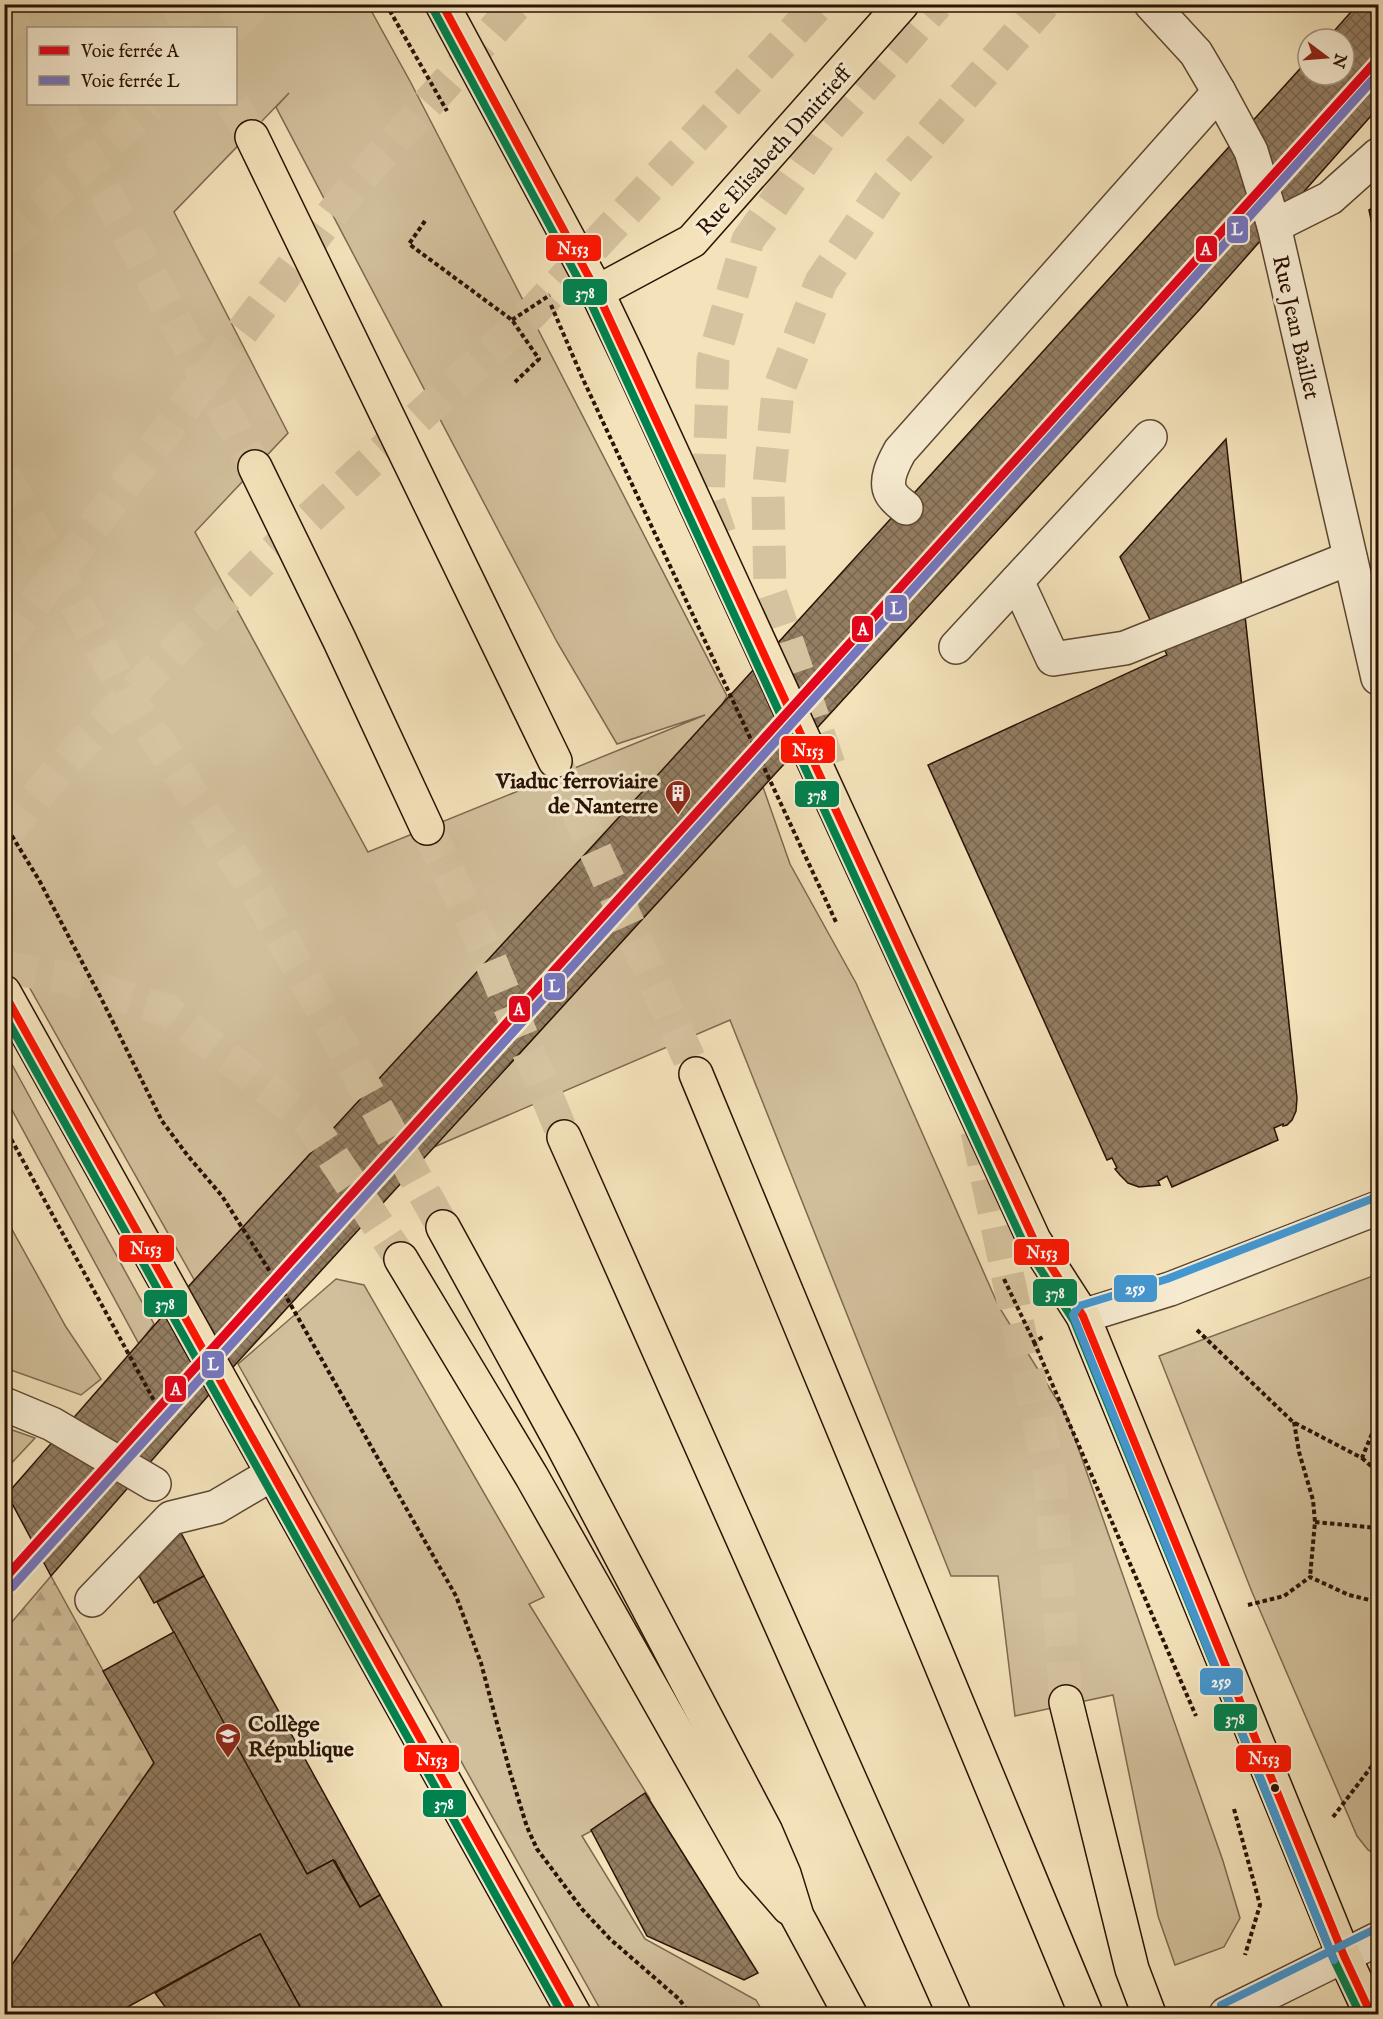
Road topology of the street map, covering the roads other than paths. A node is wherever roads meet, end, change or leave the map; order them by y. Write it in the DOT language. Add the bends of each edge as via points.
graph roads {
  1 [pos="442,4"];
  2 [pos="902,4"];
  3 [pos="1151,4"];
  4 [pos="1219,92"];
  5 [pos="252,137"];
  6 [pos="1378,155"];
  7 [pos="1274,226"];
  8 [pos="597,292"];
  9 [pos="1150,436"];
  10 [pos="255,467"];
  11 [pos="906,508"];
  12 [pos="1350,558"];
  13 [pos="1017,581"];
  14 [pos="956,647"];
  15 [pos="1378,678"];
  16 [pos="555,761"];
  17 [pos="428,828"];
  18 [pos="4,992"];
  19 [pos="696,1074"];
  20 [pos="564,1137"];
  21 [pos="1378,1208"];
  22 [pos="442,1227"];
  23 [pos="401,1259"];
  24 [pos="1083,1316"];
  25 [pos="4,1404"];
  26 [pos="272,1474"];
  27 [pos="153,1484"];
  28 [pos="92,1600"];
  29 [pos="1066,1702"];
  30 [pos="797,1916"];
  31 [pos="1378,1939"];
  32 [pos="1344,1956"];
  33 [pos="1230,2012"];
  34 [pos="574,2014"];
  35 [pos="850,2014"];
  36 [pos="954,2014"];
  37 [pos="1086,2014"];
  38 [pos="1149,2014"];
  39 [pos="1371,2014"];
  1 -- 8 [label="main road"];
  2 -- 8 [label="main road, Rue Elisabeth Dmitrieff" via="692,241"];
  3 -- 4 [label="street, Rue Jean Baillet" via="1196,54"];
  4 -- 7 [label="street, Rue Jean Baillet" via="1251,152"];
  4 -- 11 [label="street" via="900,451 889,486 891,494"];
  5 -- 16 [label="main road"];
  6 -- 7 [label="street" via="1330,198"];
  7 -- 12 [label="street, Rue Jean Baillet"];
  8 -- 24 [label="main road" via="1034,1240"];
  9 -- 13 [label="street"];
  10 -- 17 [label="main road"];
  12 -- 13 [label="street" via="1125,648 1053,659"];
  12 -- 15 [label="street, Rue Jean Baillet"];
  13 -- 14 [label="street"];
  18 -- 26 [label="main road"];
  19 -- 37 [label="main road"];
  20 -- 36 [label="main road"];
  21 -- 24 [label="street" via="1170,1290"];
  22 -- 30 [label="main road" via="562,1444 766,1832"];
  23 -- 30 [label="main road" via="532,1477 753,1867"];
  24 -- 32 [label="main road"];
  25 -- 27 [label="street" via="52,1424"];
  26 -- 28 [label="street" via="216,1507 171,1518"];
  26 -- 34 [label="main road"];
  29 -- 38 [label="main road" via="1132,1969"];
  30 -- 35 [label="main road"];
  31 -- 32 [label="street"];
  32 -- 33 [label="street"];
  32 -- 39 [label="main road"];
}
